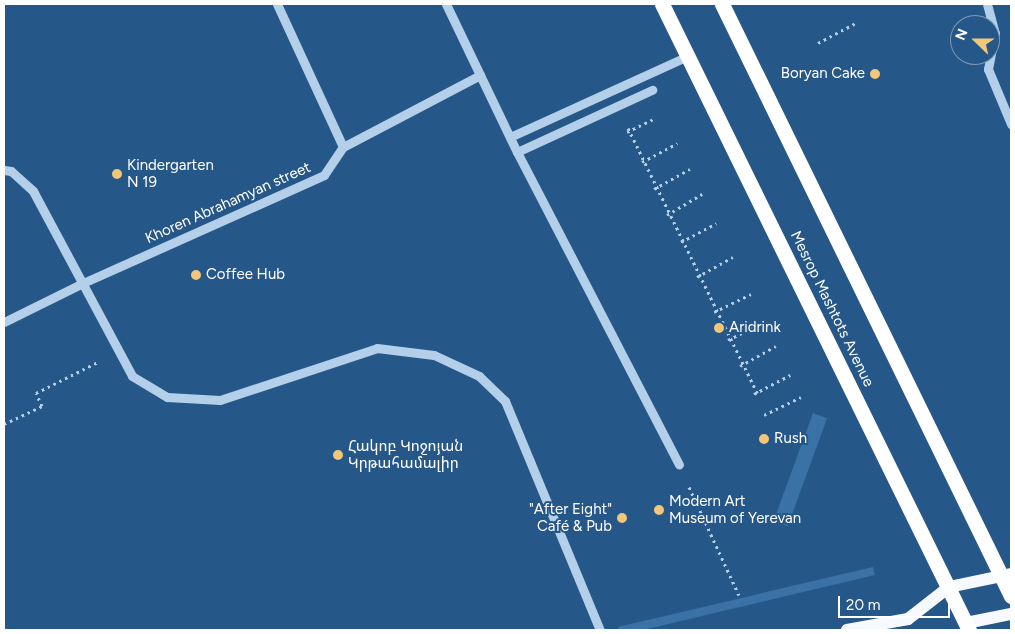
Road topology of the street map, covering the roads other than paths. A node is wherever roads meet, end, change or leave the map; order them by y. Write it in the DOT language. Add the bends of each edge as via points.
graph roads {
  1 [pos="277,4"];
  2 [pos="446,4"];
  3 [pos="662,4"];
  4 [pos="722,4"];
  5 [pos="987,4"];
  6 [pos="688,56"];
  7 [pos="480,75"];
  8 [pos="652,90"];
  9 [pos="1011,124"];
  10 [pos="510,137"];
  11 [pos="343,147"];
  12 [pos="517,152"];
  13 [pos="4,170"];
  14 [pos="83,283"];
  15 [pos="4,322"];
  16 [pos="679,465"];
  17 [pos="1007,575"];
  18 [pos="949,587"];
  19 [pos="1011,596"];
  20 [pos="1011,614"];
  21 [pos="968,627"];
  22 [pos="600,630"];
  23 [pos="847,630"];
  1 -- 11 [label="street"];
  2 -- 7 [label="street"];
  3 -- 6 [label="highway, Mesrop Mashtots Avenue"];
  4 -- 17 [label="highway"];
  5 -- 9 [label="street" via="995,33 988,70"];
  6 -- 10 [label="street"];
  6 -- 18 [label="highway, Mesrop Mashtots Avenue"];
  7 -- 10 [label="street"];
  7 -- 11 [label="street, Khoren Abrahamyan street"];
  8 -- 12 [label="street"];
  10 -- 12 [label="street"];
  11 -- 14 [label="street, Khoren Abrahamyan street" via="324,175"];
  12 -- 16 [label="street"];
  13 -- 14 [label="street" via="11,171 33,191"];
  14 -- 15 [label="street, Khoren Abrahamyan street"];
  14 -- 22 [label="street" via="132,376 167,396 220,400 377,348 434,355 479,376 505,401"];
  17 -- 18 [label="main road"];
  17 -- 19 [label="highway"];
  18 -- 21 [label="highway, Mesrop Mashtots Avenue"];
  18 -- 23 [label="main road" via="908,619"];
  20 -- 21 [label="main road"];
}
